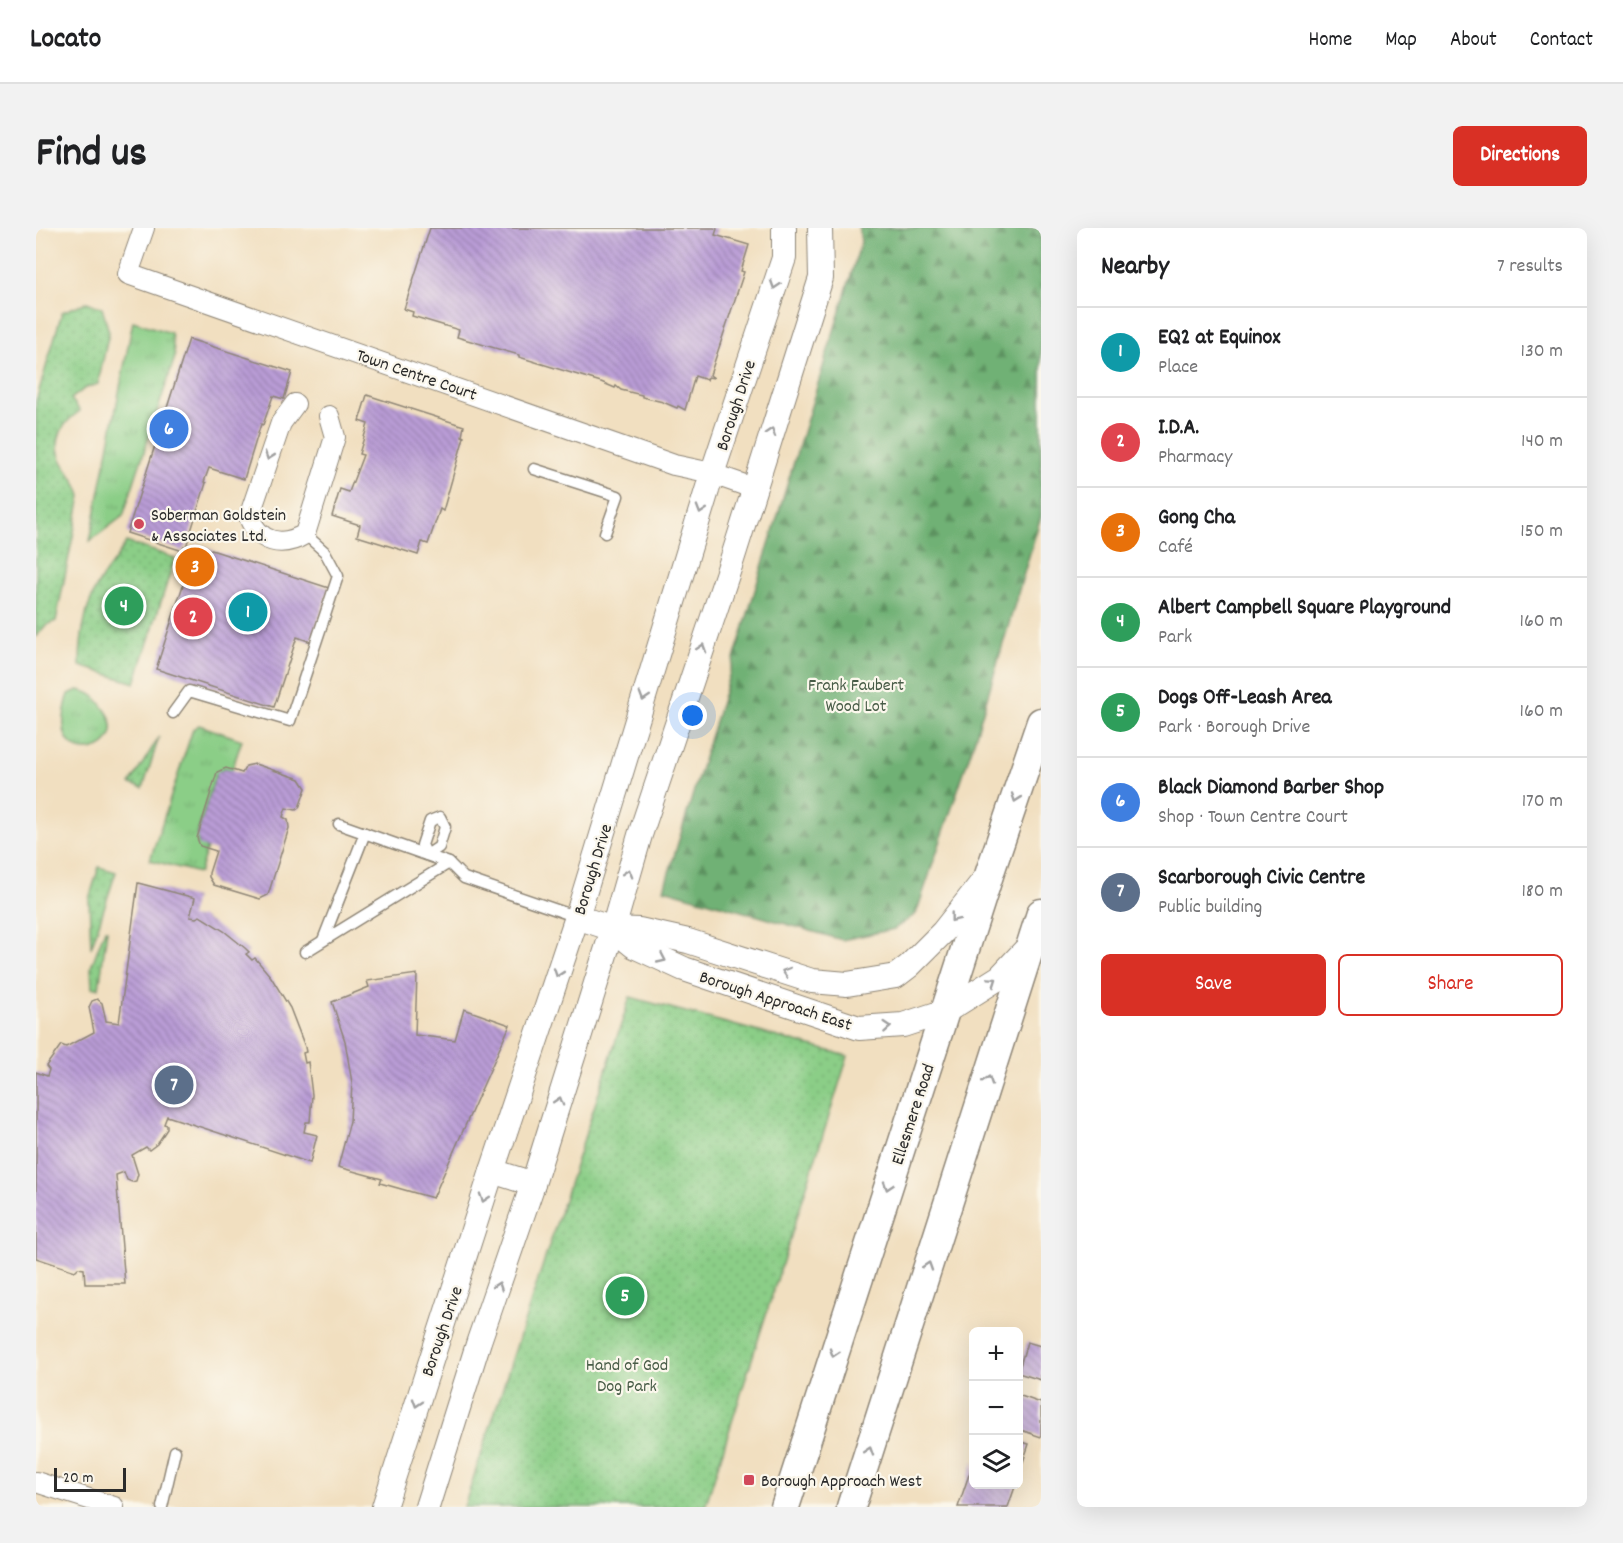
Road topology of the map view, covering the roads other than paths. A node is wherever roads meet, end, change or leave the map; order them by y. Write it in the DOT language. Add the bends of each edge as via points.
graph roads {
  1 [pos="144,228"];
  2 [pos="784,228"];
  3 [pos="820,228"];
  4 [pos="295,404"];
  5 [pos="329,416"];
  6 [pos="534,469"];
  7 [pos="712,474"];
  8 [pos="753,488"];
  9 [pos="606,533"];
  10 [pos="305,534"];
  11 [pos="173,713"];
  12 [pos="1041,722"];
  13 [pos="339,824"];
  14 [pos="365,833"];
  15 [pos="449,863"];
  16 [pos="990,872"];
  17 [pos="1041,913"];
  18 [pos="577,917"];
  19 [pos="613,929"];
  20 [pos="323,940"];
  21 [pos="1032,942"];
  22 [pos="305,952"];
  23 [pos="946,1011"];
  24 [pos="492,1171"];
  25 [pos="532,1184"];
  26 [pos="175,1451"];
  27 [pos="36,1482"];
  28 [pos="114,1507"];
  29 [pos="162,1507"];
  30 [pos="384,1507"];
  31 [pos="427,1507"];
  32 [pos="784,1507"];
  33 [pos="851,1507"];
  1 -- 7 [label="street, Town Centre Court" via="128,274 674,465"];
  2 -- 7 [label="street, Borough Drive, one-way" via="784,258"];
  8 -- 3 [label="street, Borough Drive, one-way" via="821,278"];
  4 -- 10 [label="street, one-way" via="281,423 249,517 257,532 271,542 289,542"];
  5 -- 10 [label="street" via="335,437"];
  6 -- 9 [label="lane" via="618,496"];
  7 -- 8 [label="street, Town Centre Court"];
  7 -- 18 [label="street, Borough Drive, one-way"];
  19 -- 8 [label="street, Borough Drive, one-way"];
  10 -- 11 [label="lane" via="325,552 338,576 290,721 189,691"];
  12 -- 16 [label="main road, Ellesmere Road, one-way"];
  13 -- 14 [label="lane"];
  14 -- 15 [label="lane"];
  14 -- 20 [label="lane"];
  15 -- 18 [label="lane" via="465,879"];
  15 -- 20 [label="lane"];
  16 -- 19 [label="street, Borough Approach East, one-way" via="943,932 909,966 896,975 847,984 812,981 668,936"];
  16 -- 23 [label="main road, Ellesmere Road"];
  17 -- 21 [label="main road"];
  18 -- 19 [label="street, Borough Approach East"];
  18 -- 24 [label="street, Borough Drive, one-way"];
  19 -- 23 [label="street, Borough Approach East, one-way" via="634,946 684,969 859,1028 903,1025"];
  25 -- 19 [label="street, Borough Drive, one-way"];
  20 -- 22 [label="lane"];
  23 -- 21 [label="street, Borough Approach East, one-way" via="1000,977"];
  33 -- 21 [label="main road, one-way"];
  23 -- 32 [label="main road, Ellesmere Road, one-way"];
  24 -- 25 [label="street"];
  24 -- 30 [label="street, Borough Drive, one-way"];
  31 -- 25 [label="street, Borough Drive, one-way"];
  26 -- 29 [label="lane"];
  27 -- 28 [label="street"];
}
